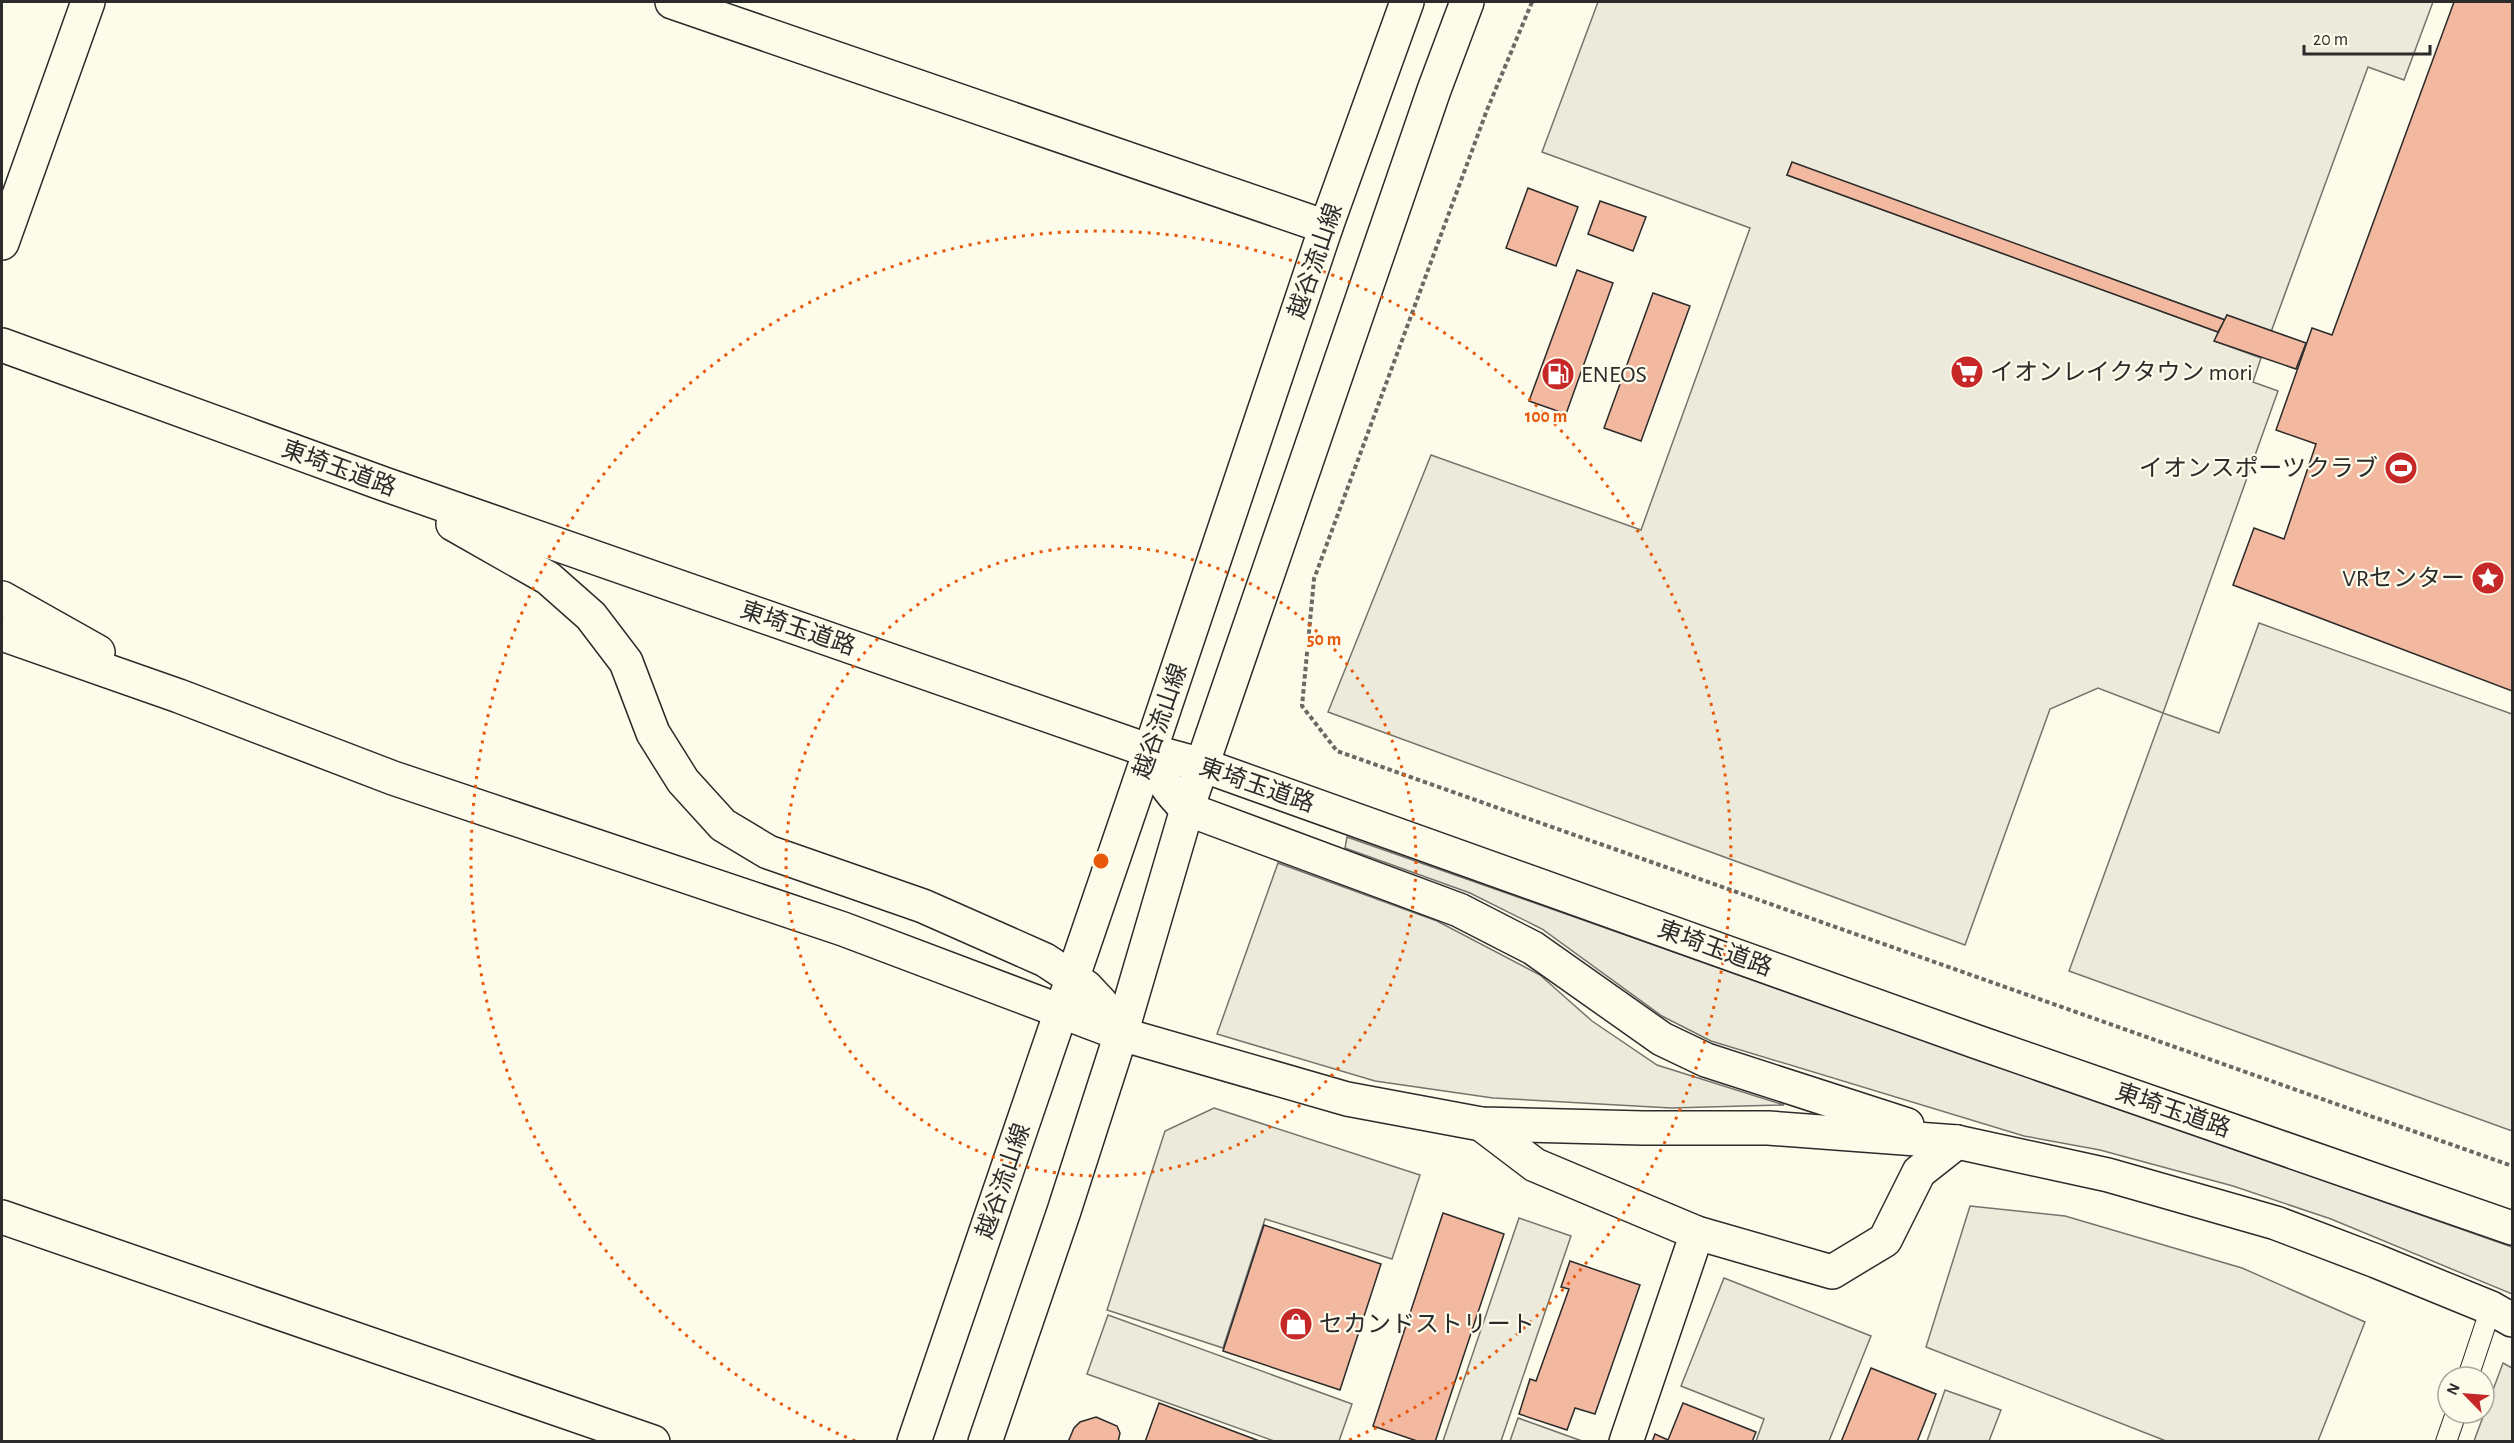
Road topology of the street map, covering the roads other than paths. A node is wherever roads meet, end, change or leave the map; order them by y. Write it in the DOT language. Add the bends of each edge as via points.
graph roads {
  1 [pos="88,2"];
  2 [pos="672,2"];
  3 [pos="1407,2"];
  4 [pos="1467,2"];
  5 [pos="1326,226"];
  6 [pos="2,243"];
  7 [pos="2,345"];
  8 [pos="384,484"];
  9 [pos="2,598"];
  10 [pos="2,634"];
  11 [pos="178,696"];
  12 [pos="1150,751"];
  13 [pos="1202,765"];
  14 [pos="1187,809"];
  15 [pos="1073,976"];
  16 [pos="1061,1012"];
  17 [pos="1121,1034"];
  18 [pos="1481,1124"];
  19 [pos="1957,1142"];
  20 [pos="2,1217"];
  21 [pos="2512,1228"];
  22 [pos="1696,1233"];
  23 [pos="2502,1314"];
  24 [pos="2474,1365"];
  25 [pos="2452,1425"];
  26 [pos="653,1442"];
  27 [pos="914,1442"];
  28 [pos="985,1442"];
  29 [pos="1626,1442"];
  30 [pos="2446,1442"];
  1 -- 6 [label="main road"];
  2 -- 5 [label="main road"];
  3 -- 5 [label="main road, 越谷流山線"];
  4 -- 13 [label="main road"];
  5 -- 12 [label="main road, 越谷流山線"];
  7 -- 8 [label="main road, 東埼玉道路"];
  8 -- 12 [label="main road, 東埼玉道路"];
  8 -- 15 [label="main road" via="548,578 591,616 626,662 653,733 683,781 723,825 768,852 923,906"];
  9 -- 11 [label="main road"];
  10 -- 11 [label="main road"];
  11 -- 16 [label="main road" via="393,778 843,929"];
  12 -- 13 [label="main road, 東埼玉道路"];
  12 -- 14 [label="main road" via="1159,775"];
  12 -- 15 [label="main road, 越谷流山線"];
  13 -- 14 [label="main road"];
  13 -- 21 [label="main road, 東埼玉道路"];
  14 -- 17 [label="main road"];
  14 -- 19 [label="main road" via="1459,910 1533,948 1662,1039 1706,1060"];
  15 -- 16 [label="main road, 越谷流山線"];
  15 -- 17 [label="main road" via="1101,1003"];
  16 -- 17 [label="main road"];
  16 -- 27 [label="main road, 越谷流山線"];
  17 -- 18 [label="main road" via="1347,1099"];
  17 -- 28 [label="main road"];
  18 -- 19 [label="main road" via="1768,1128"];
  18 -- 22 [label="main road" via="1535,1165"];
  19 -- 22 [label="main road" via="1919,1172 1885,1240 1832,1272"];
  19 -- 23 [label="main road" via="2108,1175 2276,1223"];
  20 -- 26 [label="main road"];
  22 -- 29 [label="main road"];
  23 -- 24 [label="lane"];
  25 -- 30 [label="lane"];
}
